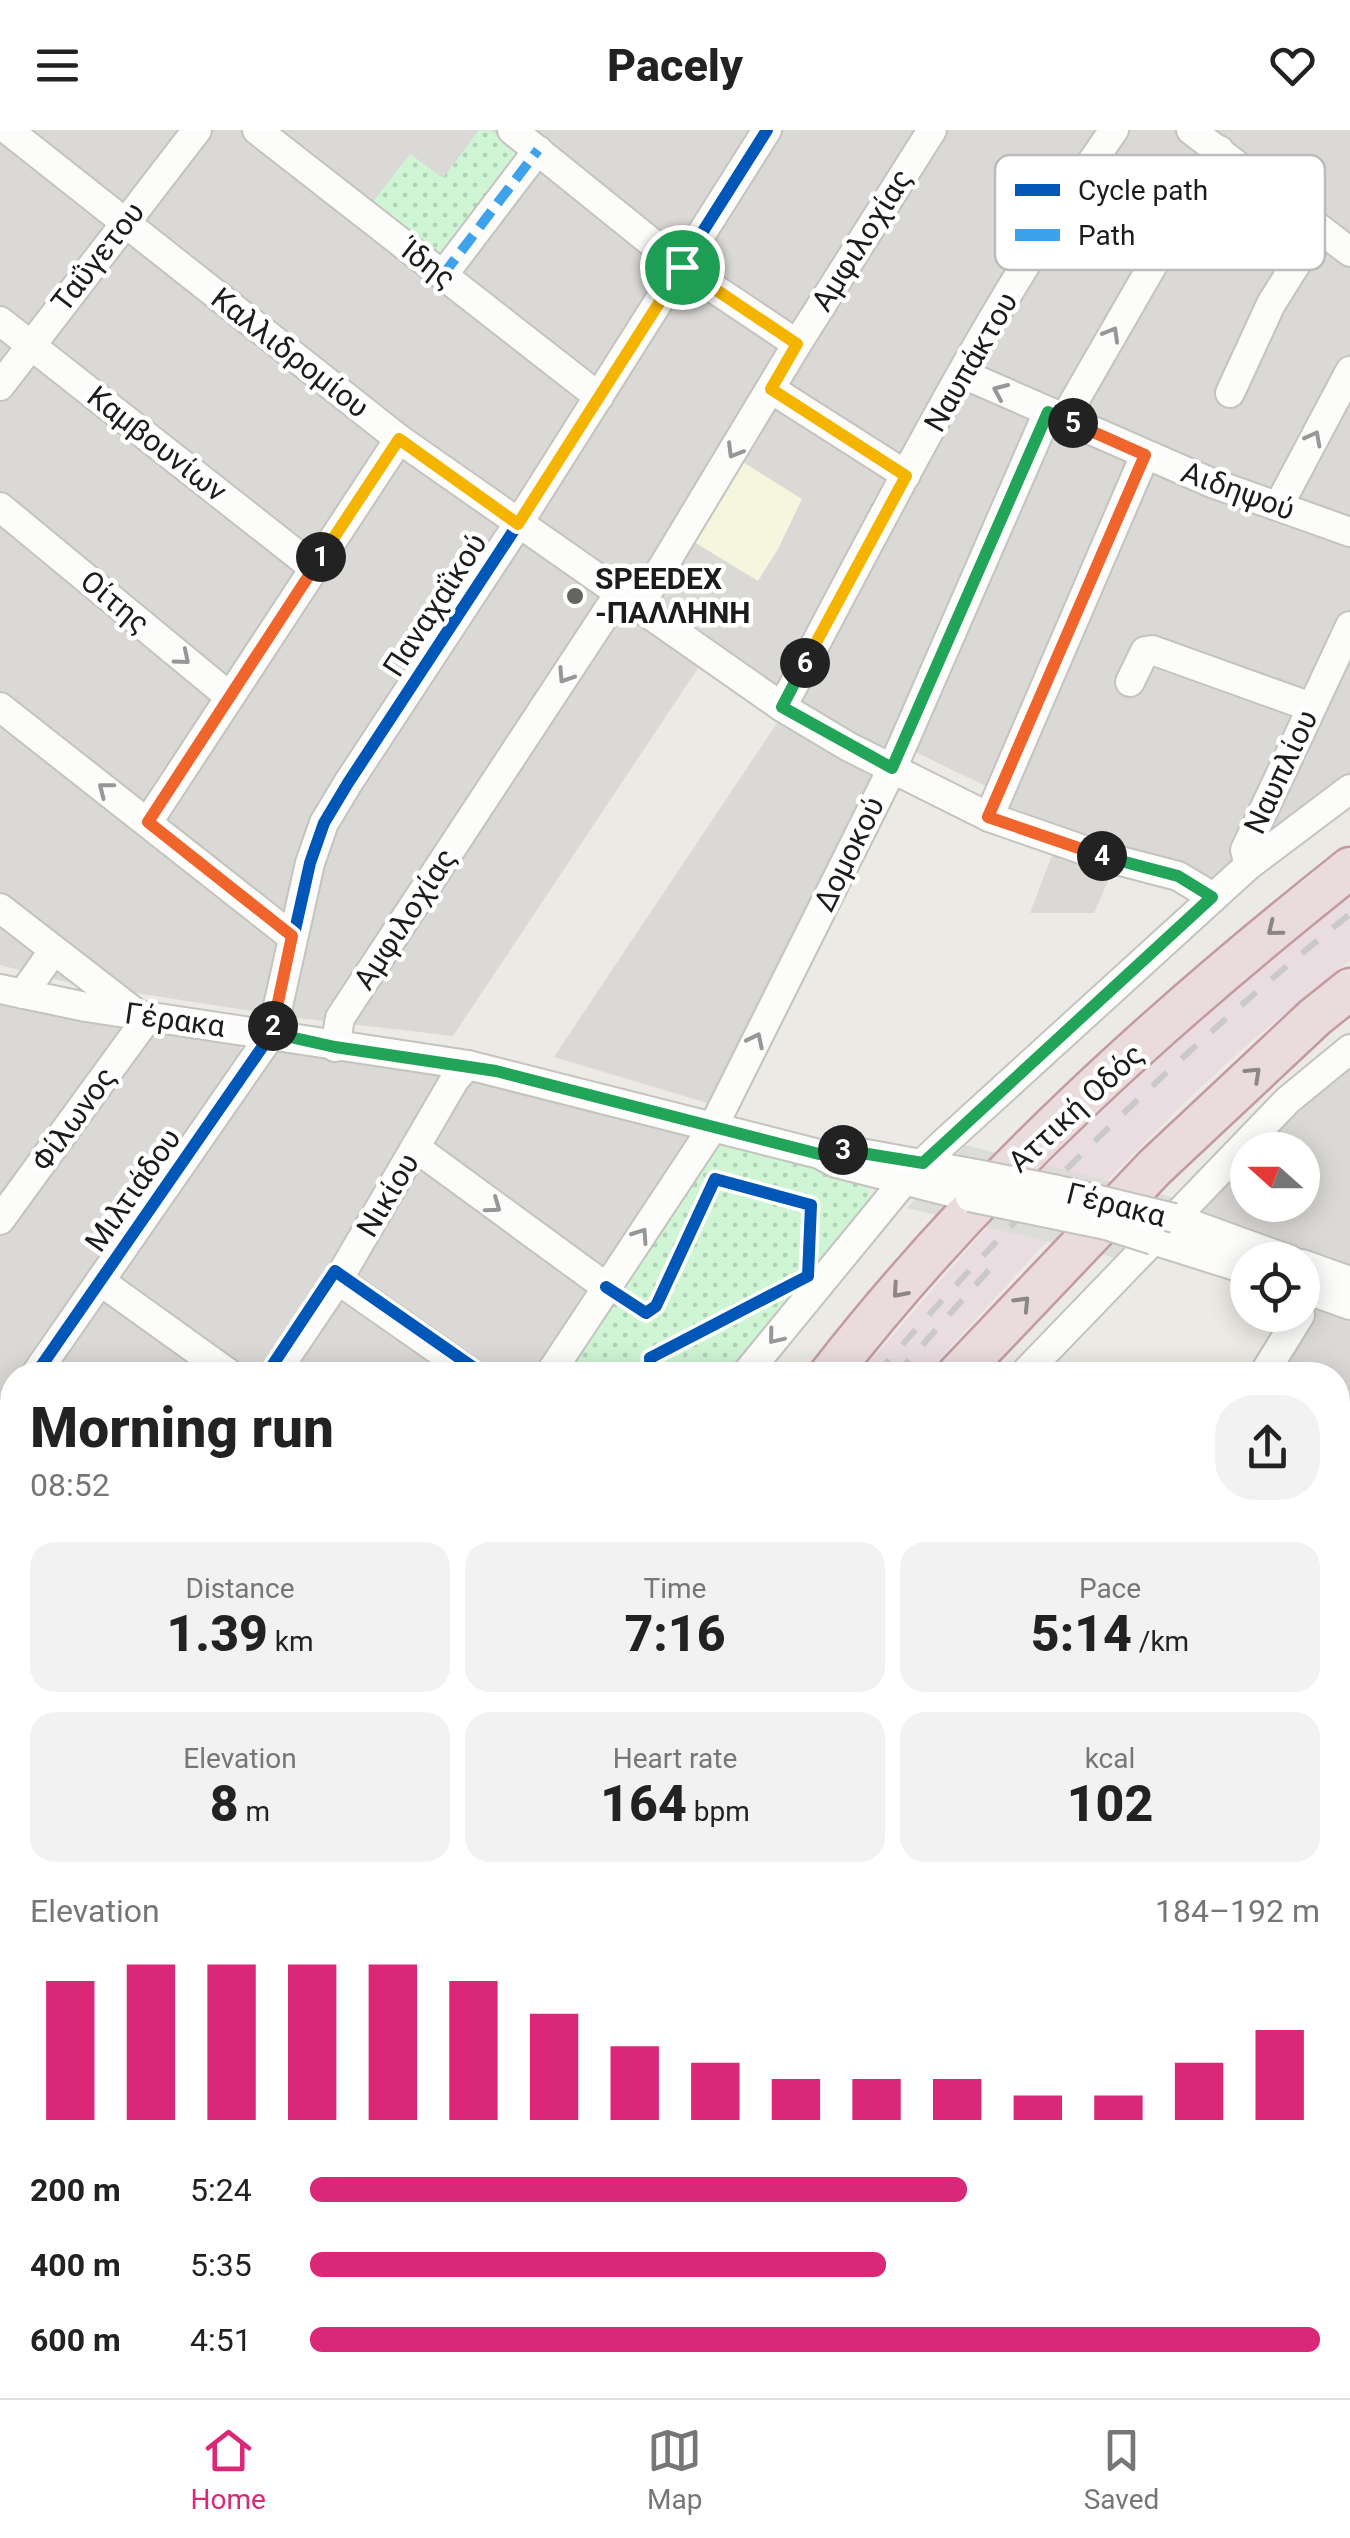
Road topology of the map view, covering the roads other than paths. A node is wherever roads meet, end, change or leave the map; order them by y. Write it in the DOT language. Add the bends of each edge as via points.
graph roads {
  1 [pos="8,130"];
  2 [pos="197,130"];
  3 [pos="256,130"];
  4 [pos="512,130"];
  5 [pos="932,130"];
  6 [pos="1114,130"];
  7 [pos="1191,130"];
  8 [pos="762,132"];
  9 [pos="538,150"];
  10 [pos="1218,150"];
  11 [pos="1097,155"];
  12 [pos="1215,155"];
  13 [pos="1224,155"];
  14 [pos="125,223"];
  15 [pos="1325,233"];
  16 [pos="1350,252"];
  17 [pos="682,267"];
  18 [pos="1024,270"];
  19 [pos="1145,270"];
  20 [pos="1292,270"];
  21 [pos="443,275"];
  22 [pos="0,321"];
  23 [pos="797,344"];
  24 [pos="29,345"];
  25 [pos="1350,372"];
  26 [pos="962,374"];
  27 [pos="0,386"];
  28 [pos="771,389"];
  29 [pos="1230,394"];
  30 [pos="599,397"];
  31 [pos="1056,415"];
  32 [pos="399,439"];
  33 [pos="1145,455"];
  34 [pos="906,476"];
  35 [pos="0,506"];
  36 [pos="1278,506"];
  37 [pos="518,524"];
  38 [pos="1350,532"];
  39 [pos="314,568"];
  40 [pos="628,601"];
  41 [pos="1350,626"];
  42 [pos="1130,682"];
  43 [pos="230,697"];
  44 [pos="782,707"];
  45 [pos="0,708"];
  46 [pos="1312,708"];
  47 [pos="892,768"];
  48 [pos="1350,789"];
  49 [pos="988,817"];
  50 [pos="148,822"];
  51 [pos="1249,865"];
  52 [pos="1350,868"];
  53 [pos="1212,897"];
  54 [pos="0,908"];
  55 [pos="292,936"];
  56 [pos="53,951"];
  57 [pos="1350,990"];
  58 [pos="8,995"];
  59 [pos="143,1016"];
  60 [pos="272,1033"];
  61 [pos="335,1047"];
  62 [pos="1350,1049"];
  63 [pos="468,1066"];
  64 [pos="713,1128"];
  65 [pos="416,1148"];
  66 [pos="914,1172"];
  67 [pos="1174,1218"];
  68 [pos="0,1220"];
  69 [pos="1152,1240"];
  70 [pos="1240,1242"];
  71 [pos="1230,1264"];
  72 [pos="1320,1270"];
  73 [pos="338,1280"];
  74 [pos="100,1281"];
  75 [pos="1350,1281"];
  76 [pos="606,1288"];
  77 [pos="1320,1302"];
  78 [pos="1350,1304"];
  79 [pos="1288,1332"];
  80 [pos="45,1362"];
  81 [pos="213,1362"];
  82 [pos="283,1362"];
  83 [pos="446,1362"];
  84 [pos="558,1362"];
  85 [pos="756,1362"];
  86 [pos="840,1362"];
  87 [pos="969,1362"];
  88 [pos="1036,1362"];
  89 [pos="1271,1362"];
  1 -- 14 [label="street, Καλλιδρομίου"];
  2 -- 14 [label="street, Ταΰγετου"];
  3 -- 21 [label="street, Ίδης"];
  4 -- 9 [label="street"];
  5 -- 23 [label="street, Αμφιλοχίας"];
  6 -- 11 [label="street, Ναυπάκτου"];
  7 -- 10 [label="street"];
  8 -- 17 [label="street, Παναχαΐκού"];
  9 -- 17 [label="street"];
  9 -- 21 [label="street"];
  12 -- 10 [label="street, Δομοκού, one-way"];
  10 -- 13 [label="street"];
  14 -- 24 [label="street, Ταΰγετου"];
  14 -- 32 [label="street, Καλλιδρομίου"];
  15 -- 16 [label="street"];
  17 -- 23 [label="street"];
  17 -- 30 [label="street, Παναχαΐκού"];
  18 -- 26 [label="street, Ναυπάκτου"];
  31 -- 19 [label="street, Δομοκού, one-way"];
  20 -- 29 [label="street"];
  21 -- 30 [label="street, Ίδης"];
  22 -- 24 [label="street, Καμβουνίων"];
  23 -- 28 [label="street, Αμφιλοχίας"];
  24 -- 27 [label="street, Ταΰγετου"];
  24 -- 39 [label="street, Καμβουνίων"];
  36 -- 25 [label="street, one-way"];
  31 -- 26 [label="street, Αιδηψού, one-way"];
  26 -- 34 [label="street, Ναυπάκτου"];
  28 -- 34 [label="street"];
  28 -- 40 [label="street, Αμφιλοχίας, one-way"];
  30 -- 37 [label="street, Παναχαΐκού"];
  31 -- 33 [label="street, Αιδηψού"];
  31 -- 47 [label="street, Δομοκού"];
  32 -- 37 [label="street, Καλλιδρομίου"];
  32 -- 39 [label="street"];
  33 -- 36 [label="street, Αιδηψού"];
  33 -- 49 [label="street"];
  34 -- 44 [label="street, Ναυπάκτου"];
  35 -- 43 [label="street, Οίτης, one-way"];
  36 -- 38 [label="street, Αιδηψού"];
  37 -- 40 [label="street, Καλλιδρομίου"];
  37 -- 55 [label="street, Παναχαΐκού" via="324,823"];
  39 -- 43 [label="street"];
  40 -- 44 [label="street, Καλλιδρομίου"];
  40 -- 61 [label="street, Αμφιλοχίας, one-way" via="340,1018"];
  41 -- 46 [label="street, Ναυπλίου"];
  42 -- 46 [label="street" via="1145,651 1152,650"];
  43 -- 50 [label="street"];
  44 -- 47 [label="street, Καλλιδρομίου"];
  50 -- 45 [label="street, one-way"];
  46 -- 51 [label="street, Ναυπλίου" via="1245,850"];
  47 -- 49 [label="street, Καλλιδρομίου"];
  64 -- 47 [label="street, Δομοκού, one-way"];
  48 -- 51 [label="street"];
  49 -- 53 [label="street, Καλλιδρομίου" via="1178,876"];
  50 -- 55 [label="street"];
  51 -- 53 [label="street"];
  52 -- 86 [label="highway, Αττική Οδός, one-way" via="1243,953 1062,1119 940,1243"];
  53 -- 66 [label="street"];
  54 -- 56 [label="street"];
  55 -- 60 [label="street, Παναχαΐκού"];
  56 -- 58 [label="street"];
  56 -- 59 [label="street"];
  87 -- 57 [label="highway, one-way" via="1154,1168"];
  58 -- 59 [label="street, Γέρακα"];
  59 -- 60 [label="street, Γέρακα"];
  59 -- 68 [label="street, Φίλωνος"];
  60 -- 61 [label="street, Γέρακα"];
  60 -- 74 [label="street, Μιλτιάδου"];
  61 -- 63 [label="street, Γέρακα"];
  62 -- 67 [label="street" via="1288,1100"];
  63 -- 64 [label="street, Γέρακα"];
  63 -- 65 [label="street, Νικίου"];
  64 -- 66 [label="street, Γέρακα" via="836,1164"];
  76 -- 64 [label="street, Δομοκού, one-way"];
  65 -- 73 [label="street, Νικίου"];
  65 -- 76 [label="street, one-way"];
  66 -- 67 [label="street, Γέρακα, bridge" via="1058,1190"];
  66 -- 69 [label="street, Γέρακα, bridge"];
  66 -- 85 [label="street, one-way"];
  67 -- 69 [label="street"];
  67 -- 70 [label="street, Γέρακα"];
  69 -- 71 [label="street, Γέρακα"];
  69 -- 88 [label="street"];
  72 -- 75 [label="street"];
  73 -- 82 [label="street, Νικίου"];
  73 -- 83 [label="street"];
  74 -- 80 [label="street, Μιλτιάδου"];
  74 -- 81 [label="street"];
  76 -- 84 [label="street, Δομοκού"];
  77 -- 78 [label="street"];
  79 -- 89 [label="street"];
}
